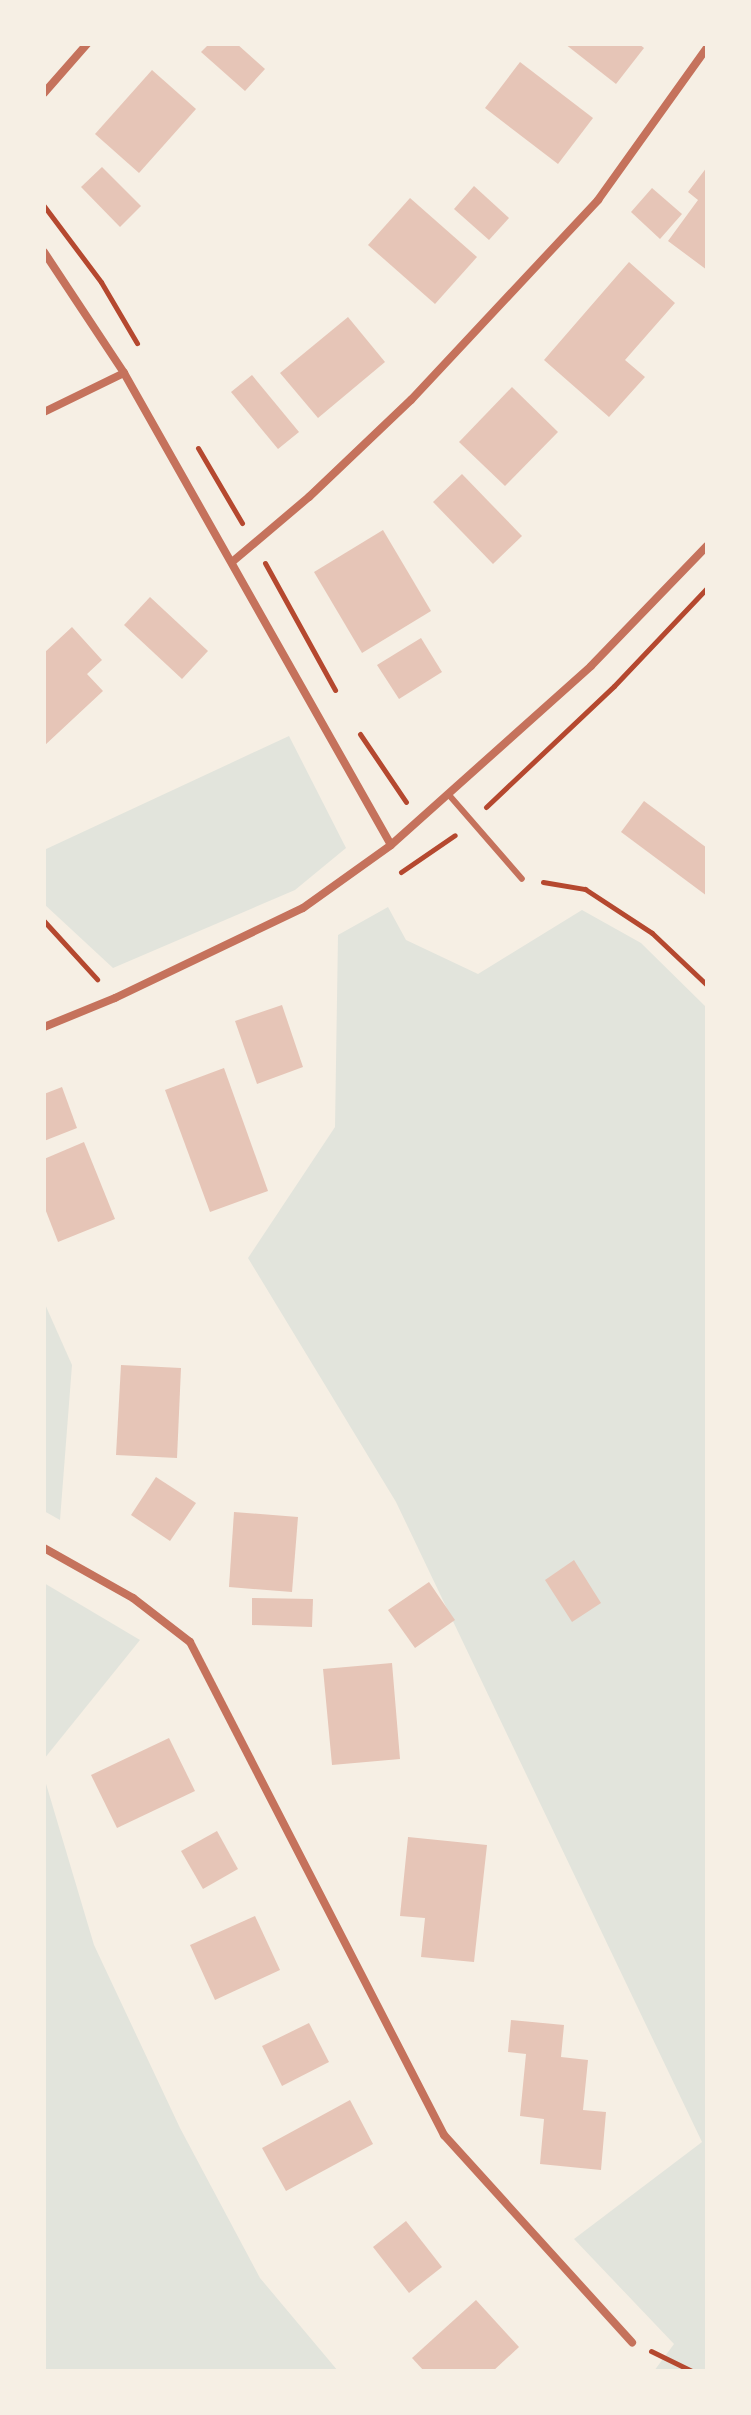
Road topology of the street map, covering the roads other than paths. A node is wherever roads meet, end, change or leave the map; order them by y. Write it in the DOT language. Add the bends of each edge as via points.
graph roads {
  1 [pos="87,44"];
  2 [pos="707,48"];
  3 [pos="44,93"];
  4 [pos="44,252"];
  5 [pos="124,373"];
  6 [pos="44,412"];
  7 [pos="707,546"];
  8 [pos="232,562"];
  9 [pos="449,795"];
  10 [pos="391,845"];
  11 [pos="522,879"];
  12 [pos="44,1027"];
  13 [pos="44,1548"];
  14 [pos="632,2342"];
  1 -- 3 [label="street"];
  2 -- 8 [label="street" via="598,200 411,400"];
  4 -- 5 [label="street"];
  5 -- 6 [label="street"];
  5 -- 8 [label="street"];
  7 -- 9 [label="street" via="591,666"];
  8 -- 10 [label="street"];
  9 -- 10 [label="street"];
  9 -- 11 [label="lane"];
  10 -- 12 [label="street" via="303,908"];
  13 -- 14 [label="street" via="133,1598 190,1642 444,2135"];
}
